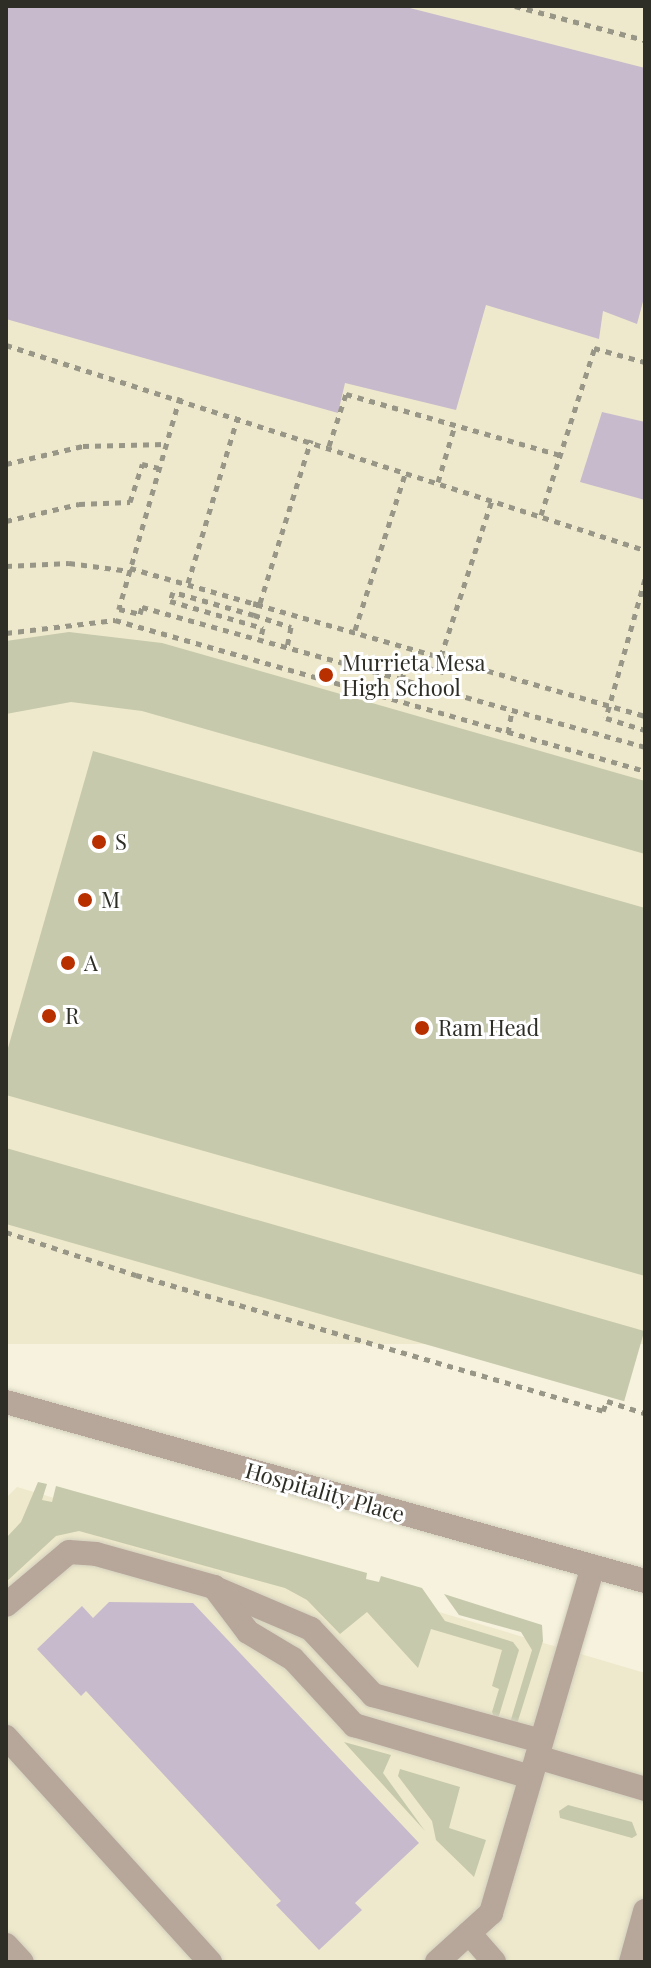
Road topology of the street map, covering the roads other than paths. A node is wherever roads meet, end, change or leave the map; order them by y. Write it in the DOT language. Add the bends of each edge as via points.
graph roads {
  1 [pos="6,1402"];
  2 [pos="593,1567"];
  3 [pos="645,1581"];
  4 [pos="214,1587"];
  5 [pos="6,1605"];
  6 [pos="6,1737"];
  7 [pos="536,1758"];
  8 [pos="645,1789"];
  9 [pos="645,1911"];
  10 [pos="469,1933"];
  11 [pos="6,1945"];
  12 [pos="22,1962"];
  13 [pos="210,1962"];
  14 [pos="437,1962"];
  15 [pos="494,1962"];
  16 [pos="631,1962"];
  1 -- 2 [label="street, Hospitality Place"];
  2 -- 3 [label="street, Hospitality Place"];
  2 -- 7 [label="street"];
  4 -- 5 [label="street" via="96,1554 69,1552"];
  4 -- 7 [label="street" via="311,1629 373,1695"];
  4 -- 7 [label="street" via="248,1632 293,1659 354,1725"];
  6 -- 13 [label="street"];
  7 -- 8 [label="street"];
  7 -- 10 [label="street" via="491,1913"];
  9 -- 16 [label="street"];
  10 -- 14 [label="street"];
  10 -- 15 [label="street"];
  11 -- 12 [label="street"];
}
